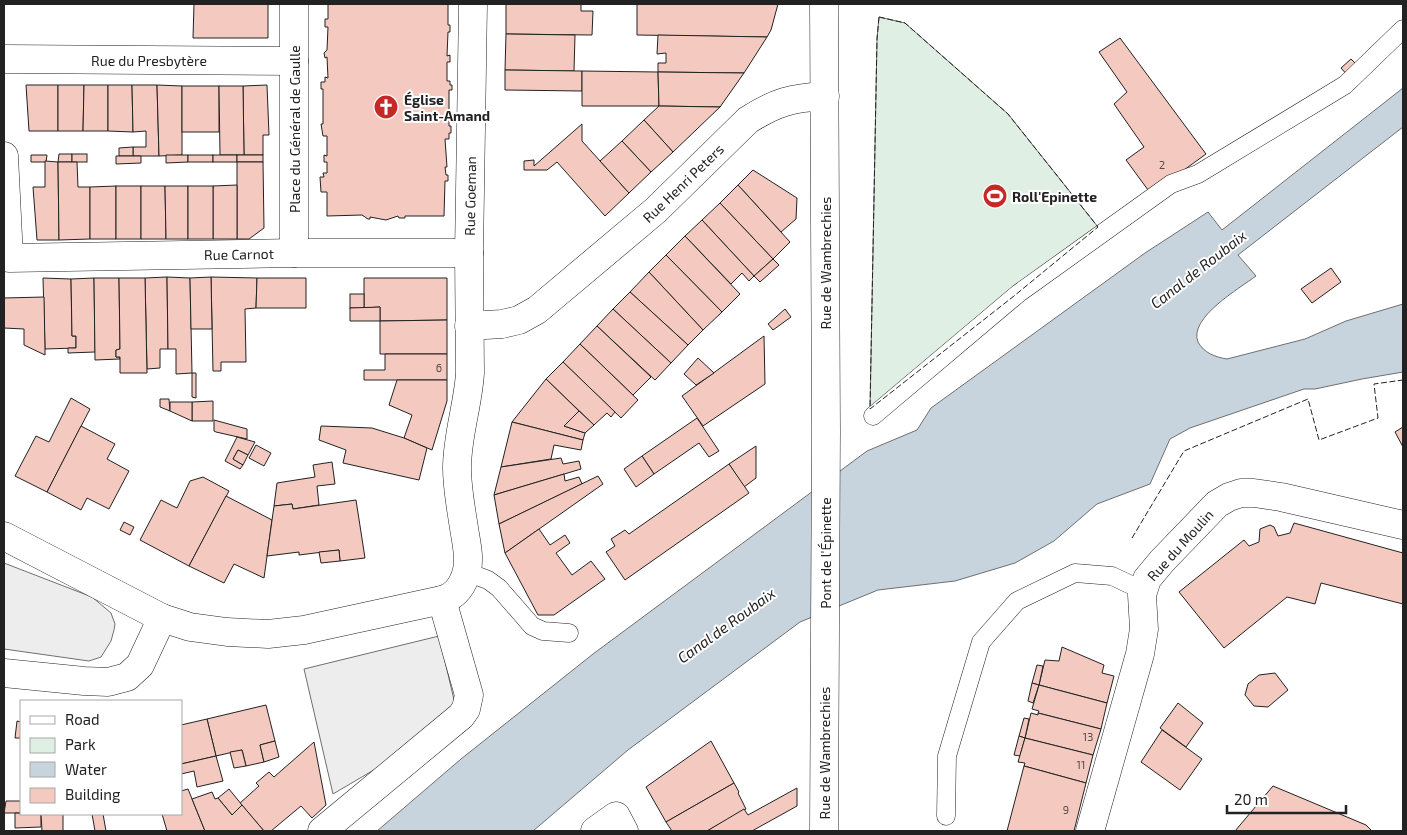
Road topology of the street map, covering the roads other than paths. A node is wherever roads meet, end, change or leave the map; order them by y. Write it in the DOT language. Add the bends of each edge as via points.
graph roads {
  1 [pos="294,4"];
  2 [pos="473,4"];
  3 [pos="824,4"];
  4 [pos="1403,29"];
  5 [pos="4,59"];
  6 [pos="294,61"];
  7 [pos="825,96"];
  8 [pos="4,156"];
  9 [pos="469,253"];
  10 [pos="294,254"];
  11 [pos="469,326"];
  12 [pos="873,416"];
  13 [pos="826,431"];
  14 [pos="1403,525"];
  15 [pos="4,536"];
  16 [pos="467,572"];
  17 [pos="1144,591"];
  18 [pos="442,600"];
  19 [pos="162,618"];
  20 [pos="569,633"];
  21 [pos="4,673"];
  22 [pos="825,675"];
  23 [pos="946,816"];
  24 [pos="322,831"];
  25 [pos="595,831"];
  26 [pos="624,831"];
  27 [pos="824,831"];
  28 [pos="1090,831"];
  1 -- 6 [label="street, Place du Général de Gaulle"];
  2 -- 9 [label="street, Rue Goeman"];
  3 -- 7 [label="street"];
  4 -- 12 [label="lane" via="1345,85 1198,174 1171,184 1019,293"];
  5 -- 6 [label="street, Rue du Presbytère"];
  6 -- 10 [label="street, Place du Général de Gaulle"];
  7 -- 11 [label="street, Rue Henri Peters" via="780,102 748,120 656,210 537,310 519,320"];
  7 -- 13 [label="street, Rue de Wambrechies"];
  8 -- 10 [label="street, Rue Carnot" via="8,258"];
  9 -- 10 [label="street, Rue Carnot"];
  9 -- 11 [label="street, Rue Goeman"];
  11 -- 16 [label="street, Rue Goeman" via="469,388 457,466 458,495 469,556"];
  13 -- 22 [label="street, Pont de l'Épinette"];
  14 -- 17 [label="street, Rue du Moulin" via="1281,497 1241,493 1217,504 1157,567 1147,579"];
  15 -- 19 [label="street"];
  16 -- 18 [label="street" via="455,594"];
  16 -- 20 [label="lane" via="499,588 532,626 543,631"];
  17 -- 23 [label="lane" via="1112,576 1075,573 1017,601 981,642 947,756"];
  17 -- 28 [label="street, Rue du Moulin" via="1140,654"];
  18 -- 19 [label="street" via="304,630 268,634 190,627"];
  18 -- 24 [label="street" via="469,695 466,708 461,716"];
  19 -- 21 [label="street" via="140,666 127,677 92,682"];
  22 -- 27 [label="street, Rue de Wambrechies"];
  25 -- 26 [label="street" via="616,816"];
}
